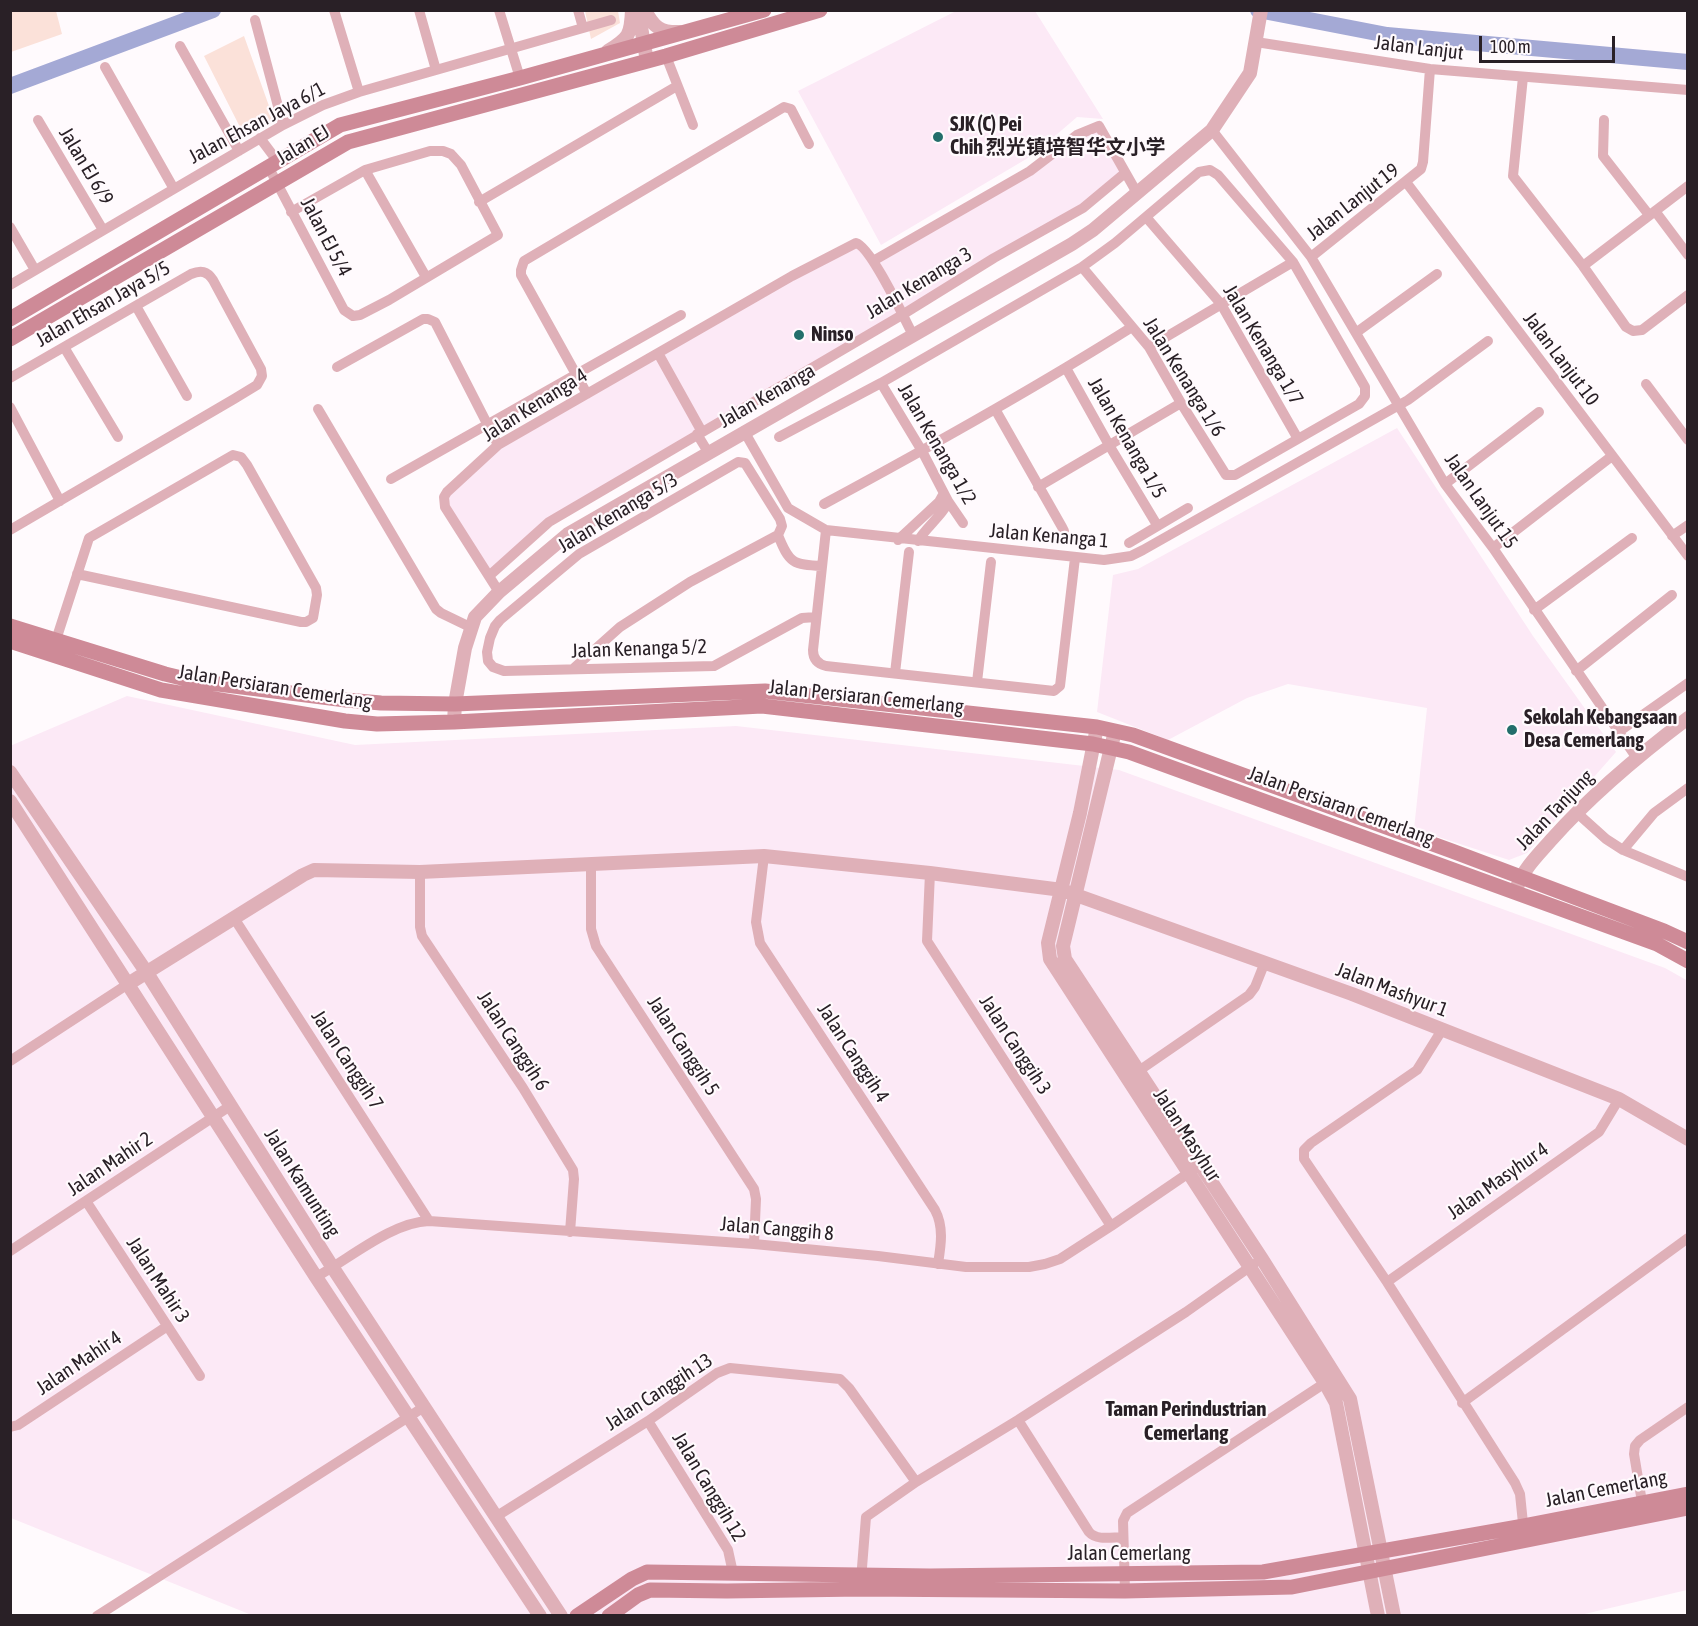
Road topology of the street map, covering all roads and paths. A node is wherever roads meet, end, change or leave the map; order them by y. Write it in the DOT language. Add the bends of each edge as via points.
graph roads {
  1 [pos="334,10"];
  2 [pos="419,10"];
  3 [pos="499,10"];
  4 [pos="578,10"];
  5 [pos="632,10"];
  6 [pos="638,10"];
  7 [pos="645,10"];
  8 [pos="764,10"];
  9 [pos="820,10"];
  10 [pos="1261,10"];
  11 [pos="255,20"];
  12 [pos="610,20"];
  13 [pos="583,28"];
  14 [pos="690,32"];
  15 [pos="1256,42"];
  16 [pos="644,44"];
  17 [pos="180,46"];
  18 [pos="511,49"];
  19 [pos="601,55"];
  20 [pos="666,56"];
  21 [pos="647,61"];
  22 [pos="105,67"];
  23 [pos="1430,69"];
  24 [pos="436,70"];
  25 [pos="1523,77"];
  26 [pos="520,78"];
  27 [pos="677,86"];
  28 [pos="1688,90"];
  29 [pos="359,92"];
  30 [pos="38,120"];
  31 [pos="1604,120"];
  32 [pos="283,125"];
  33 [pos="693,125"];
  34 [pos="1212,130"];
  35 [pos="260,138"];
  36 [pos="809,144"];
  37 [pos="239,151"];
  38 [pos="273,165"];
  39 [pos="365,170"];
  40 [pos="1125,173"];
  41 [pos="1406,182"];
  42 [pos="278,185"];
  43 [pos="1688,186"];
  44 [pos="174,189"];
  45 [pos="1137,194"];
  46 [pos="479,202"];
  47 [pos="291,212"];
  48 [pos="1652,213"];
  49 [pos="1146,217"];
  50 [pos="10,227"];
  51 [pos="103,230"];
  52 [pos="1688,255"];
  53 [pos="1311,257"];
  54 [pos="873,261"];
  55 [pos="1293,262"];
  56 [pos="1583,266"];
  57 [pos="1082,267"];
  58 [pos="35,270"];
  59 [pos="1437,274"];
  60 [pos="426,278"];
  61 [pos="10,285"];
  62 [pos="1688,295"];
  63 [pos="1221,304"];
  64 [pos="136,306"];
  65 [pos="681,315"];
  66 [pos="902,315"];
  67 [pos="10,320"];
  68 [pos="1132,327"];
  69 [pos="1357,332"];
  70 [pos="913,335"];
  71 [pos="10,339"];
  72 [pos="1488,341"];
  73 [pos="64,347"];
  74 [pos="1149,347"];
  75 [pos="658,353"];
  76 [pos="337,367"];
  77 [pos="1066,368"];
  78 [pos="575,375"];
  79 [pos="10,378"];
  80 [pos="881,383"];
  81 [pos="1646,384"];
  82 [pos="587,394"];
  83 [pos="187,396"];
  84 [pos="1181,403"];
  85 [pos="1398,405"];
  86 [pos="10,407"];
  87 [pos="318,409"];
  88 [pos="995,409"];
  89 [pos="1539,412"];
  90 [pos="487,424"];
  91 [pos="744,431"];
  92 [pos="700,433"];
  93 [pos="118,437"];
  94 [pos="779,437"];
  95 [pos="1298,439"];
  96 [pos="1688,440"];
  97 [pos="498,445"];
  98 [pos="1109,445"];
  99 [pos="922,451"];
  100 [pos="708,453"];
  101 [pos="1612,456"];
  102 [pos="391,479"];
  103 [pos="1445,484"];
  104 [pos="1038,487"];
  105 [pos="946,497"];
  106 [pos="60,501"];
  107 [pos="824,504"];
  108 [pos="1188,508"];
  109 [pos="963,523"];
  110 [pos="1157,525"];
  111 [pos="1688,525"];
  112 [pos="10,530"];
  113 [pos="826,531"];
  114 [pos="778,535"];
  115 [pos="1672,536"];
  116 [pos="1062,537"];
  117 [pos="1632,538"];
  118 [pos="898,540"];
  119 [pos="918,541"];
  120 [pos="1129,543"];
  121 [pos="1493,548"];
  122 [pos="909,552"];
  123 [pos="1688,556"];
  124 [pos="1075,558"];
  125 [pos="992,561"];
  126 [pos="822,566"];
  127 [pos="78,574"];
  128 [pos="489,576"];
  129 [pos="499,592"];
  130 [pos="1672,595"];
  131 [pos="1534,610"];
  132 [pos="816,617"];
  133 [pos="10,626"];
  134 [pos="470,627"];
  135 [pos="56,640"];
  136 [pos="15,645"];
  137 [pos="490,664"];
  138 [pos="573,669"];
  139 [pos="1576,671"];
  140 [pos="895,673"];
  141 [pos="977,682"];
  142 [pos="1688,683"];
  143 [pos="455,704"];
  144 [pos="1688,718"];
  145 [pos="454,722"];
  146 [pos="1097,727"];
  147 [pos="1115,731"];
  148 [pos="1617,733"];
  149 [pos="1093,744"];
  150 [pos="1110,748"];
  151 [pos="1636,757"];
  152 [pos="10,772"];
  153 [pos="1688,788"];
  154 [pos="10,801"];
  155 [pos="1576,812"];
  156 [pos="1623,850"];
  157 [pos="764,856"];
  158 [pos="591,864"];
  159 [pos="420,872"];
  160 [pos="930,873"];
  161 [pos="1521,877"];
  162 [pos="1688,877"];
  163 [pos="1068,892"];
  164 [pos="1516,892"];
  165 [pos="234,918"];
  166 [pos="1688,942"];
  167 [pos="1688,961"];
  168 [pos="1264,962"];
  169 [pos="147,972"];
  170 [pos="128,984"];
  171 [pos="1442,1030"];
  172 [pos="10,1061"];
  173 [pos="1140,1070"];
  174 [pos="1618,1099"];
  175 [pos="230,1106"];
  176 [pos="214,1117"];
  177 [pos="1688,1139"];
  178 [pos="1201,1164"];
  179 [pos="1188,1173"];
  180 [pos="86,1202"];
  181 [pos="429,1221"];
  182 [pos="1112,1226"];
  183 [pos="570,1232"];
  184 [pos="1688,1238"];
  185 [pos="753,1244"];
  186 [pos="10,1251"];
  187 [pos="1262,1259"];
  188 [pos="938,1264"];
  189 [pos="333,1268"];
  190 [pos="1249,1268"];
  191 [pos="316,1277"];
  192 [pos="1387,1282"];
  193 [pos="166,1327"];
  194 [pos="200,1376"];
  195 [pos="1331,1379"];
  196 [pos="1462,1402"];
  197 [pos="424,1407"];
  198 [pos="1688,1407"];
  199 [pos="409,1416"];
  200 [pos="1018,1420"];
  201 [pos="648,1421"];
  202 [pos="10,1427"];
  203 [pos="916,1482"];
  204 [pos="1688,1494"];
  205 [pos="1688,1508"];
  206 [pos="1643,1510"];
  207 [pos="497,1516"];
  208 [pos="1525,1533"];
  209 [pos="1123,1538"];
  210 [pos="1382,1551"];
  211 [pos="1366,1553"];
  212 [pos="1385,1567"];
  213 [pos="1369,1570"];
  214 [pos="733,1574"];
  215 [pos="1124,1575"];
  216 [pos="861,1582"];
  217 [pos="1125,1591"];
  218 [pos="97,1616"];
  219 [pos="540,1616"];
  220 [pos="561,1616"];
  221 [pos="577,1616"];
  222 [pos="609,1616"];
  223 [pos="1378,1616"];
  224 [pos="1395,1616"];
  1 -- 29 [label="street"];
  2 -- 24 [label="street"];
  3 -- 18 [label="street"];
  4 -- 13 [label="street"];
  5 -- 19 [label="street" via="627,38"];
  6 -- 16 [label="street"];
  7 -- 14 [label="street" via="659,30"];
  8 -- 14 [label="main road, Jalan EJ"];
  9 -- 20 [label="main road, Jalan EJ"];
  10 -- 15 [label="street, Jalan Kenanga"];
  11 -- 32 [label="street"];
  12 -- 13 [label="street, Jalan Ehsan Jaya 6/1"];
  13 -- 18 [label="street, Jalan Ehsan Jaya 6/1"];
  14 -- 16 [label="main road, Jalan EJ"];
  15 -- 23 [label="street, Jalan Lanjut"];
  15 -- 34 [label="street, Jalan Kenanga" via="1246,80"];
  16 -- 19 [label="main road, Jalan EJ"];
  16 -- 21 [label="street"];
  17 -- 37 [label="street"];
  18 -- 24 [label="street, Jalan Ehsan Jaya 6/1"];
  18 -- 26 [label="street"];
  19 -- 26 [label="main road, Jalan EJ"];
  20 -- 21 [label="main road, Jalan EJ"];
  20 -- 27 [label="street"];
  21 -- 42 [label="main road, Jalan EJ" via="348,142"];
  22 -- 44 [label="street"];
  23 -- 25 [label="street, Jalan Lanjut"];
  23 -- 41 [label="street, Jalan Lanjut 19" via="1423,162 1417,174"];
  24 -- 29 [label="street, Jalan Ehsan Jaya 6/1"];
  25 -- 28 [label="street, Jalan Lanjut"];
  25 -- 56 [label="street" via="1512,176"];
  26 -- 38 [label="main road, Jalan EJ" via="340,125"];
  27 -- 33 [label="street"];
  27 -- 46 [label="street"];
  29 -- 32 [label="street, Jalan Ehsan Jaya 6/1"];
  30 -- 51 [label="street, Jalan EJ 6/9"];
  31 -- 48 [label="street" via="1603,156"];
  32 -- 35 [label="street, Jalan Ehsan Jaya 6/1"];
  34 -- 45 [label="street, Jalan Kenanga"];
  34 -- 53 [label="street, Jalan Lanjut 15"];
  35 -- 37 [label="street, Jalan Ehsan Jaya 6/1"];
  35 -- 38 [label="street, Jalan EJ 5/4"];
  36 -- 78 [label="street" via="791,109 784,107 527,258 521,274"];
  37 -- 44 [label="street, Jalan Ehsan Jaya 6/1"];
  38 -- 42 [label="street, Jalan EJ 5/4"];
  38 -- 67 [label="main road, Jalan EJ"];
  39 -- 46 [label="street" via="430,151 451,153"];
  39 -- 47 [label="street"];
  39 -- 60 [label="street"];
  40 -- 45 [label="street"];
  40 -- 54 [label="street" via="1099,126 1077,135 1030,171"];
  40 -- 66 [label="street, Jalan Kenanga 3" via="1083,208"];
  41 -- 53 [label="street, Jalan Lanjut 19"];
  41 -- 101 [label="street, Jalan Lanjut 10"];
  42 -- 47 [label="street, Jalan EJ 5/4"];
  42 -- 71 [label="main road, Jalan EJ"];
  43 -- 48 [label="street"];
  44 -- 51 [label="street, Jalan Ehsan Jaya 6/1"];
  45 -- 70 [label="street, Jalan Kenanga" via="1072,244"];
  46 -- 60 [label="street" via="498,235"];
  47 -- 60 [label="street, Jalan EJ 5/4" via="349,315 357,316"];
  48 -- 52 [label="street"];
  48 -- 56 [label="street"];
  49 -- 55 [label="street" via="1199,172 1210,170"];
  49 -- 57 [label="street"];
  49 -- 63 [label="street, Jalan Kenanga 1/7"];
  50 -- 58 [label="street"];
  51 -- 58 [label="street, Jalan Ehsan Jaya 6/1"];
  53 -- 69 [label="street, Jalan Lanjut 15"];
  54 -- 66 [label="street, Jalan Kenanga 4"];
  54 -- 75 [label="street, Jalan Kenanga 4" via="861,244 852,244"];
  55 -- 63 [label="street"];
  55 -- 95 [label="street" via="1366,390 1359,404"];
  56 -- 62 [label="street" via="1626,327 1633,331 1642,330"];
  57 -- 68 [label="street, Jalan Kenanga 1/6"];
  57 -- 80 [label="street"];
  58 -- 61 [label="street, Jalan Ehsan Jaya 6/1"];
  59 -- 69 [label="street"];
  63 -- 74 [label="street"];
  63 -- 95 [label="street, Jalan Kenanga 1/7"];
  64 -- 73 [label="street, Jalan Ehsan Jaya 5/5"];
  64 -- 83 [label="street"];
  64 -- 106 [label="street, Jalan Ehsan Jaya 5/5" via="196,273 206,272 261,369 261,379 254,387"];
  65 -- 78 [label="street"];
  66 -- 70 [label="street, Jalan Kenanga 4"];
  66 -- 92 [label="street, Jalan Kenanga 3"];
  68 -- 74 [label="street, Jalan Kenanga 1/6"];
  68 -- 77 [label="street"];
  69 -- 85 [label="street, Jalan Lanjut 15"];
  70 -- 91 [label="street, Jalan Kenanga"];
  72 -- 85 [label="street, Jalan Kenanga 1"];
  73 -- 79 [label="street, Jalan Ehsan Jaya 5/5"];
  73 -- 93 [label="street"];
  74 -- 84 [label="street, Jalan Kenanga 1/6"];
  75 -- 82 [label="street, Jalan Kenanga 4"];
  75 -- 92 [label="street"];
  76 -- 90 [label="street" via="423,319 431,320"];
  77 -- 88 [label="street"];
  77 -- 98 [label="street, Jalan Kenanga 1/5"];
  78 -- 82 [label="street"];
  78 -- 90 [label="street"];
  80 -- 94 [label="street"];
  80 -- 99 [label="street, Jalan Kenanga 1/2"];
  81 -- 96 [label="street"];
  82 -- 97 [label="street, Jalan Kenanga 4"];
  84 -- 95 [label="street, Jalan Kenanga 1/6" via="1226,475 1233,476"];
  84 -- 98 [label="street"];
  85 -- 103 [label="street, Jalan Lanjut 15"];
  85 -- 124 [label="street, Jalan Kenanga 1" via="1131,556 1117,560"];
  86 -- 106 [label="street"];
  87 -- 134 [label="street" via="435,609"];
  88 -- 99 [label="street"];
  88 -- 104 [label="street"];
  89 -- 103 [label="street"];
  90 -- 97 [label="street"];
  90 -- 102 [label="street"];
  91 -- 100 [label="street, Jalan Kenanga"];
  91 -- 113 [label="street, Jalan Kenanga 1" via="788,508"];
  92 -- 100 [label="street"];
  92 -- 128 [label="street, Jalan Kenanga 3" via="549,522"];
  97 -- 128 [label="street, Jalan Kenanga 4" via="447,492 443,501"];
  98 -- 104 [label="street"];
  98 -- 110 [label="street, Jalan Kenanga 1/5"];
  99 -- 105 [label="street, Jalan Kenanga 1/2"];
  99 -- 107 [label="street"];
  100 -- 129 [label="street, Jalan Kenanga" via="568,534"];
  101 -- 115 [label="street, Jalan Lanjut 10"];
  101 -- 121 [label="street"];
  103 -- 121 [label="street, Jalan Lanjut 15"];
  104 -- 116 [label="street" via="1062,527"];
  105 -- 109 [label="street, Jalan Kenanga 1/2"];
  105 -- 118 [label="street"];
  105 -- 119 [label="street" via="947,507"];
  106 -- 112 [label="street"];
  108 -- 110 [label="street"];
  110 -- 120 [label="street"];
  111 -- 115 [label="street"];
  113 -- 118 [label="street, Jalan Kenanga 1"];
  113 -- 126 [label="street"];
  114 -- 126 [label="street" via="794,563"];
  114 -- 137 [label="street, Jalan Kenanga 5/3" via="780,519 745,464 738,462 579,554 500,620 488,646"];
  114 -- 138 [label="street" via="690,582 620,627"];
  115 -- 123 [label="street, Jalan Lanjut 10"];
  117 -- 131 [label="street"];
  118 -- 119 [label="street, Jalan Kenanga 1"];
  119 -- 124 [label="street, Jalan Kenanga 1"];
  121 -- 131 [label="street, Jalan Lanjut 15"];
  122 -- 140 [label="street"];
  124 -- 141 [label="street" via="1058,688 1051,691"];
  125 -- 141 [label="street"];
  126 -- 132 [label="street"];
  127 -- 127 [label="street" via="89,537 229,456 237,455 248,465 317,595 313,618 301,622"];
  127 -- 135 [label="street"];
  128 -- 129 [label="street, Jalan Kenanga 4"];
  129 -- 134 [label="street, Jalan Kenanga" via="481,609"];
  130 -- 139 [label="street"];
  131 -- 139 [label="street, Jalan Lanjut 15"];
  132 -- 138 [label="street, Jalan Kenanga 5/2" via="802,618 714,666"];
  132 -- 140 [label="street" via="816,661 826,666"];
  133 -- 135 [label="main road, Jalan Persiaran Cemerlang"];
  134 -- 143 [label="street, Jalan Kenanga"];
  135 -- 143 [label="main road, Jalan Persiaran Cemerlang" via="194,681 346,700"];
  136 -- 145 [label="main road, Jalan Persiaran Cemerlang" via="192,696 345,721"];
  137 -- 138 [label="street, Jalan Kenanga 5/2" via="504,671"];
  139 -- 148 [label="street, Jalan Lanjut 15"];
  140 -- 141 [label="street"];
  142 -- 148 [label="street"];
  143 -- 145 [label="street, Jalan Kenanga"];
  143 -- 146 [label="main road, Jalan Persiaran Cemerlang" via="765,691"];
  144 -- 151 [label="street, Jalan Tanjung"];
  145 -- 149 [label="main road, Jalan Persiaran Cemerlang" via="762,706"];
  146 -- 147 [label="main road, Jalan Persiaran Cemerlang"];
  146 -- 149 [label="street, Jalan Masyhur"];
  147 -- 150 [label="street, Jalan Masyhur"];
  147 -- 161 [label="main road, Jalan Persiaran Cemerlang"];
  148 -- 151 [label="street, Jalan Lanjut 15"];
  149 -- 150 [label="main road, Jalan Persiaran Cemerlang"];
  149 -- 163 [label="street, Jalan Masyhur"];
  150 -- 163 [label="street, Jalan Masyhur"];
  150 -- 164 [label="main road, Jalan Persiaran Cemerlang"];
  151 -- 155 [label="street, Jalan Tanjung"];
  152 -- 169 [label="street, Jalan Kamunting"];
  153 -- 156 [label="street" via="1654,813"];
  154 -- 170 [label="street, Jalan Kamunting"];
  155 -- 156 [label="street"];
  155 -- 161 [label="street, Jalan Tanjung"];
  156 -- 162 [label="street"];
  157 -- 158 [label="street, Jalan Mashyur 1"];
  157 -- 160 [label="street, Jalan Mashyur 1"];
  157 -- 188 [label="street, Jalan Canggih 4" via="756,922 760,943 935,1209 942,1237"];
  158 -- 159 [label="street, Jalan Mashyur 1"];
  158 -- 185 [label="street, Jalan Canggih 5" via="591,929 596,946 753,1186"];
  159 -- 165 [label="street, Jalan Mashyur 1" via="314,870"];
  159 -- 183 [label="street, Jalan Canggih 6" via="422,936 573,1170"];
  160 -- 163 [label="street, Jalan Mashyur 1"];
  160 -- 182 [label="street, Jalan Canggih 3" via="927,941"];
  161 -- 164 [label="street, Jalan Tanjung"];
  161 -- 166 [label="main road, Jalan Persiaran Cemerlang"];
  163 -- 168 [label="street, Jalan Mashyur 1"];
  163 -- 173 [label="street, Jalan Masyhur" via="1065,958"];
  163 -- 179 [label="street, Jalan Masyhur" via="1048,943 1050,959"];
  164 -- 167 [label="main road, Jalan Persiaran Cemerlang" via="1657,944"];
  165 -- 169 [label="street, Jalan Mashyur 1"];
  165 -- 181 [label="street, Jalan Canggih 7"];
  168 -- 171 [label="street, Jalan Mashyur 1"];
  168 -- 173 [label="street" via="1250,995"];
  169 -- 170 [label="street, Jalan Mashyur 1"];
  169 -- 175 [label="street, Jalan Kamunting"];
  170 -- 172 [label="street"];
  170 -- 176 [label="street, Jalan Kamunting"];
  171 -- 174 [label="street, Jalan Mashyur 1"];
  171 -- 192 [label="street" via="1417,1070 1304,1150 1304,1159"];
  173 -- 178 [label="street, Jalan Masyhur"];
  174 -- 177 [label="street, Jalan Mashyur 1"];
  174 -- 192 [label="street, Jalan Masyhur 4" via="1599,1132"];
  175 -- 176 [label="street, Jalan Mahir 2"];
  175 -- 189 [label="street, Jalan Kamunting"];
  176 -- 180 [label="street, Jalan Mahir 2"];
  176 -- 191 [label="street, Jalan Kamunting"];
  178 -- 179 [label="street, Jalan Canggih 8"];
  178 -- 187 [label="street, Jalan Masyhur"];
  179 -- 182 [label="street, Jalan Canggih 8"];
  179 -- 190 [label="street, Jalan Masyhur"];
  180 -- 186 [label="street, Jalan Mahir 2"];
  180 -- 193 [label="street, Jalan Mahir 3"];
  181 -- 183 [label="street, Jalan Canggih 8"];
  181 -- 189 [label="street, Jalan Canggih 8" via="398,1227"];
  182 -- 188 [label="street, Jalan Canggih 8" via="1060,1259 1037,1266"];
  183 -- 185 [label="street, Jalan Canggih 8"];
  184 -- 196 [label="street"];
  185 -- 188 [label="street, Jalan Canggih 8"];
  187 -- 190 [label="street"];
  187 -- 195 [label="street, Jalan Masyhur"];
  189 -- 191 [label="street, Jalan Canggih 8"];
  189 -- 197 [label="street, Jalan Kamunting"];
  190 -- 195 [label="street, Jalan Masyhur"];
  190 -- 200 [label="street"];
  191 -- 199 [label="street, Jalan Kamunting"];
  192 -- 196 [label="street"];
  193 -- 194 [label="street, Jalan Mahir 3"];
  193 -- 202 [label="street, Jalan Mahir 4"];
  195 -- 209 [label="street" via="1127,1513"];
  195 -- 210 [label="street, Jalan Masyhur" via="1350,1399"];
  195 -- 211 [label="street, Jalan Masyhur"];
  196 -- 208 [label="street" via="1515,1483"];
  197 -- 199 [label="street"];
  197 -- 207 [label="street, Jalan Kamunting"];
  198 -- 206 [label="street" via="1635,1446"];
  199 -- 218 [label="street"];
  199 -- 219 [label="street, Jalan Kamunting"];
  200 -- 203 [label="street"];
  200 -- 209 [label="street" via="1089,1532 1099,1538"];
  201 -- 203 [label="street, Jalan Canggih 13" via="717,1372 730,1368 840,1379"];
  201 -- 207 [label="street, Jalan Canggih 13"];
  201 -- 214 [label="street, Jalan Canggih 12" via="728,1550"];
  203 -- 216 [label="street" via="866,1517"];
  204 -- 206 [label="main road, Jalan Cemerlang"];
  205 -- 206 [label="main road, Jalan Cemerlang"];
  206 -- 208 [label="main road, Jalan Cemerlang"];
  207 -- 220 [label="street, Jalan Kamunting"];
  208 -- 210 [label="main road, Jalan Cemerlang"];
  208 -- 212 [label="main road, Jalan Cemerlang"];
  209 -- 215 [label="street"];
  210 -- 211 [label="main road, Jalan Cemerlang"];
  210 -- 212 [label="street, Jalan Masyhur"];
  211 -- 213 [label="street, Jalan Masyhur"];
  211 -- 215 [label="main road, Jalan Cemerlang" via="1263,1572"];
  212 -- 213 [label="main road, Jalan Cemerlang"];
  212 -- 224 [label="street, Jalan Masyhur"];
  213 -- 217 [label="main road, Jalan Cemerlang" via="1272,1589"];
  213 -- 223 [label="street, Jalan Masyhur"];
  214 -- 216 [label="main road, Jalan Cemerlang"];
  214 -- 221 [label="main road, Jalan Cemerlang" via="646,1572"];
  215 -- 216 [label="main road, Jalan Cemerlang"];
  215 -- 217 [label="street"];
  216 -- 217 [label="main road, Jalan Cemerlang"];
  216 -- 222 [label="main road, Jalan Cemerlang" via="727,1591 650,1590"];
}
